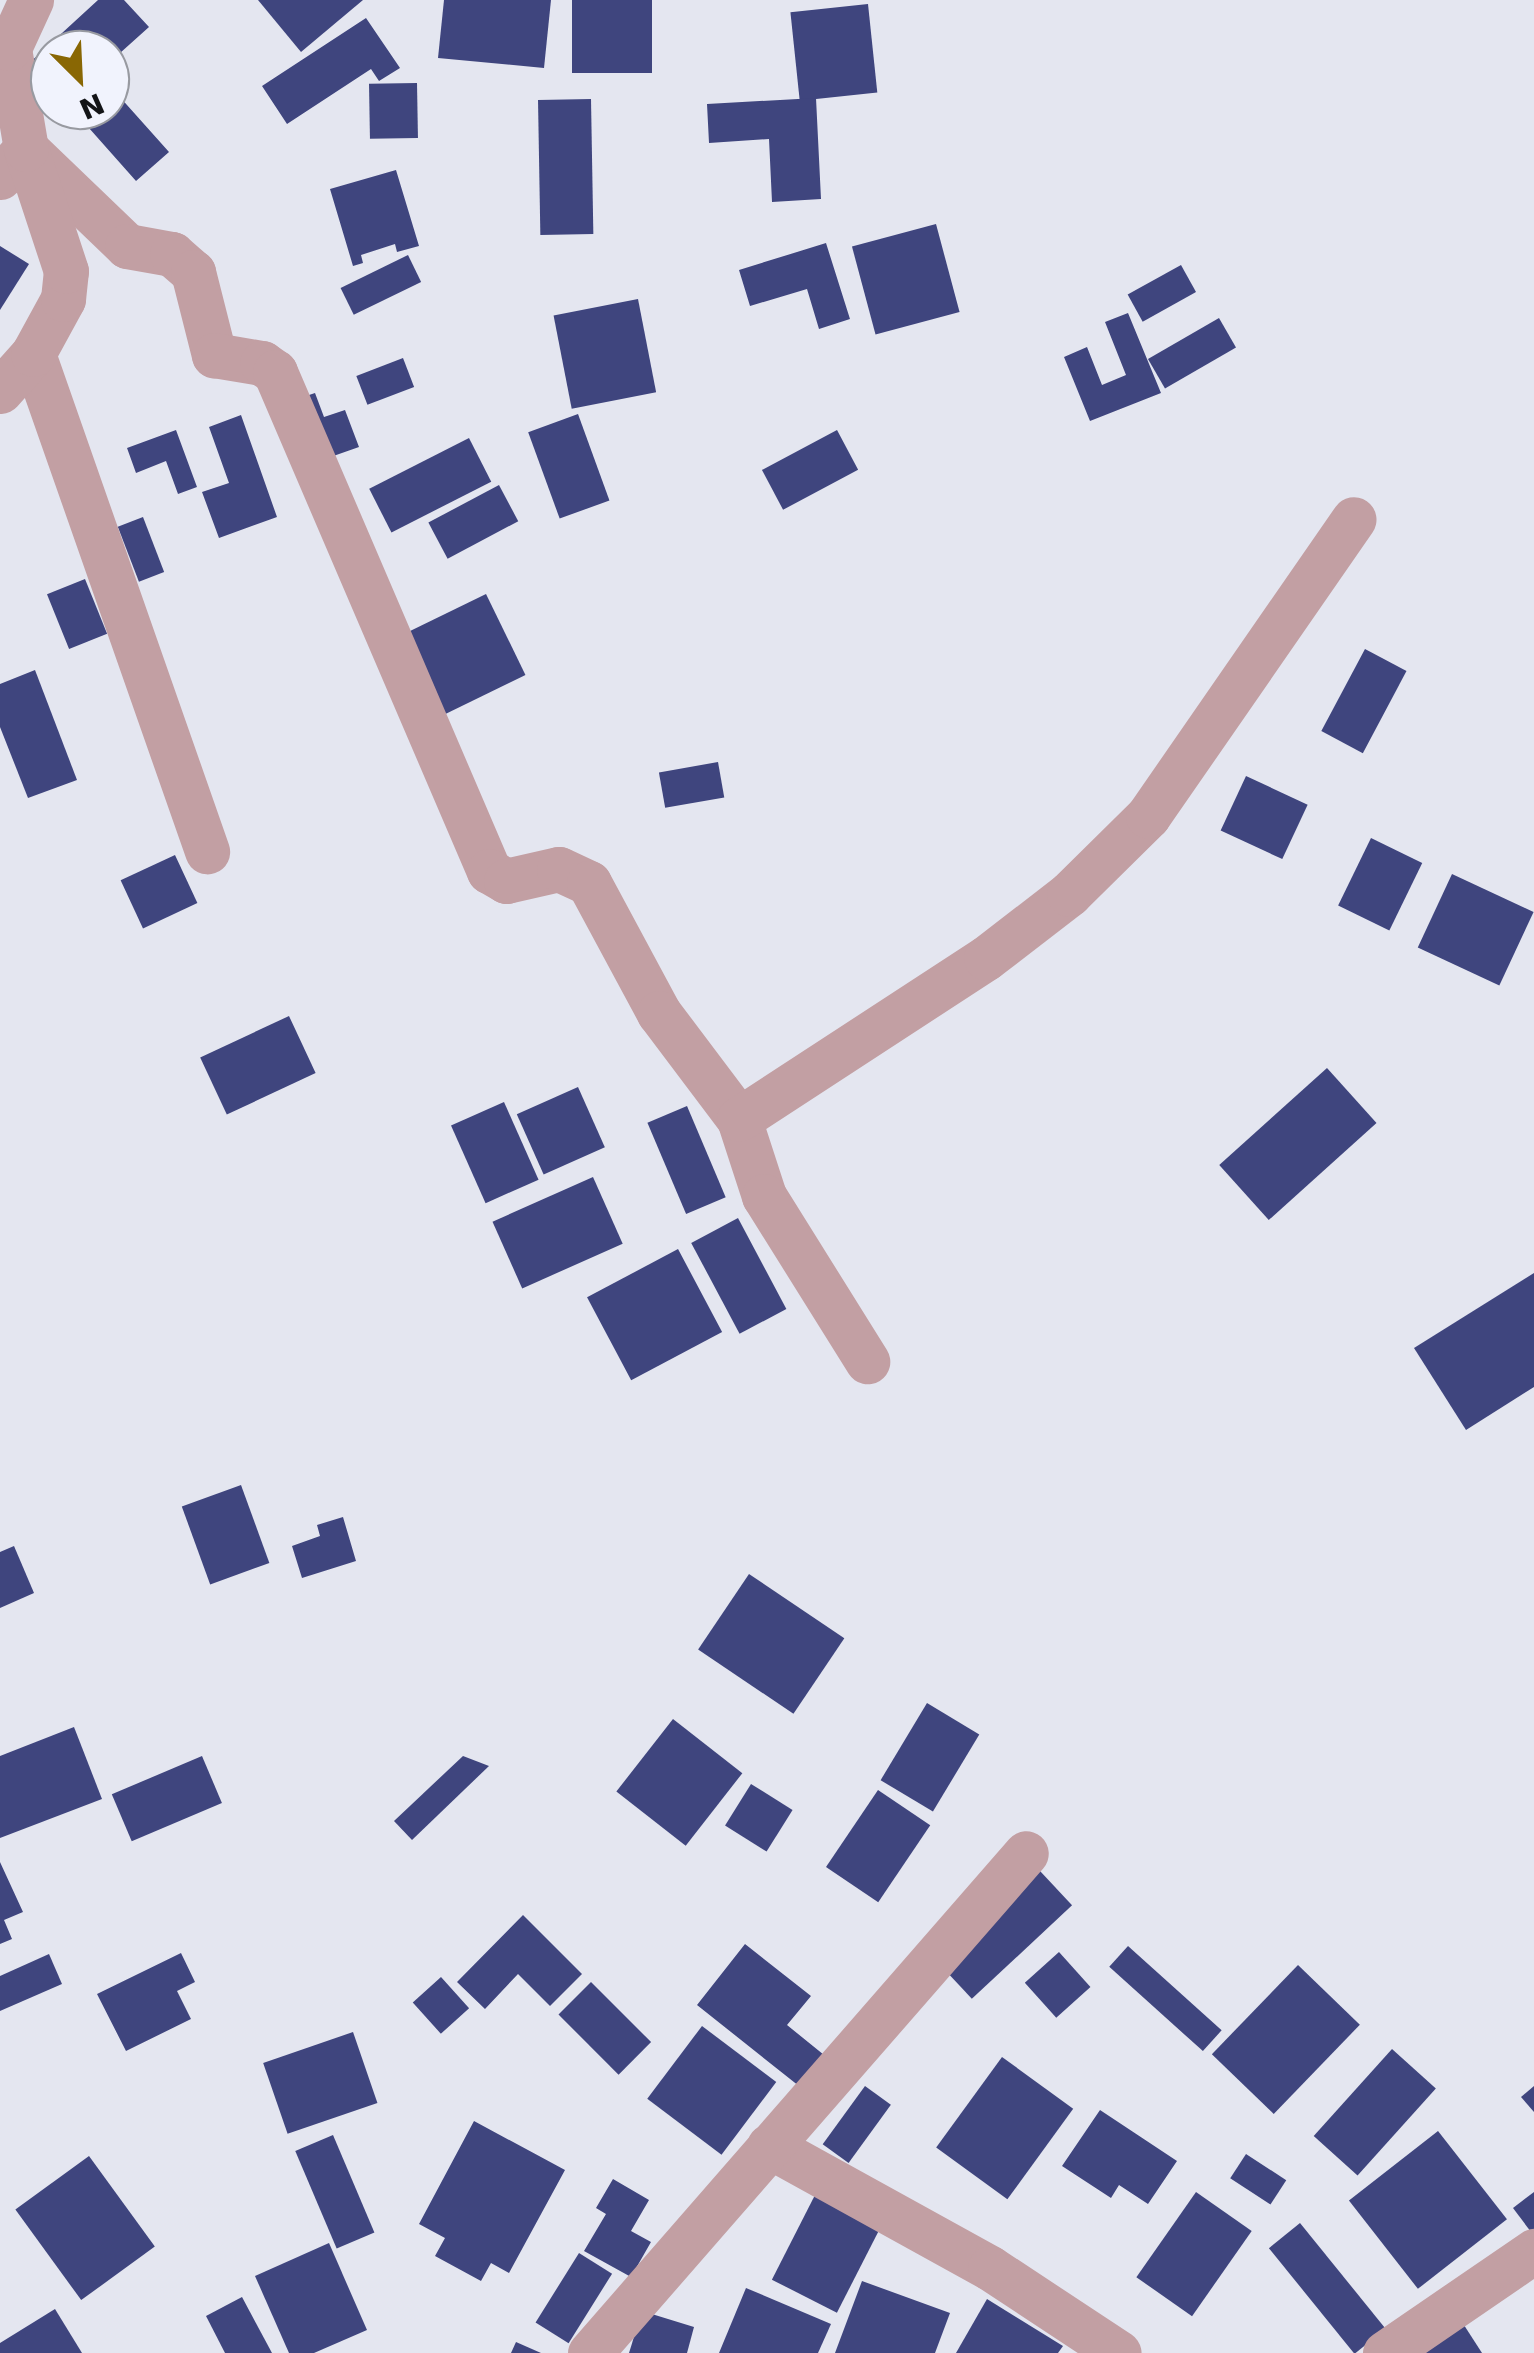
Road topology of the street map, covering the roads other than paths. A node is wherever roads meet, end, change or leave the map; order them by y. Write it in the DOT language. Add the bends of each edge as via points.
graph roads {
  1 [pos="31,0"];
  2 [pos="13,163"];
  3 [pos="33,354"];
  4 [pos="0,391"];
  5 [pos="1354,519"];
  6 [pos="207,851"];
  7 [pos="739,1119"];
  8 [pos="867,1361"];
  9 [pos="1026,1853"];
  10 [pos="769,2146"];
  11 [pos="1534,2251"];
  12 [pos="590,2353"];
  13 [pos="1119,2353"];
  14 [pos="1386,2353"];
  1 -- 2 [label="street" via="8,48"];
  2 -- 3 [label="street" via="66,271 63,300"];
  2 -- 7 [label="street" via="126,246 172,254 193,272 214,355 262,363 275,372 489,870 506,881 559,869 589,883 660,1012"];
  3 -- 4 [label="street"];
  3 -- 6 [label="street"];
  5 -- 7 [label="street" via="1148,816 1068,894 986,958"];
  7 -- 8 [label="street" via="764,1196"];
  9 -- 10 [label="street"];
  10 -- 12 [label="street"];
  10 -- 13 [label="street" via="990,2268"];
  11 -- 14 [label="street"];
}
